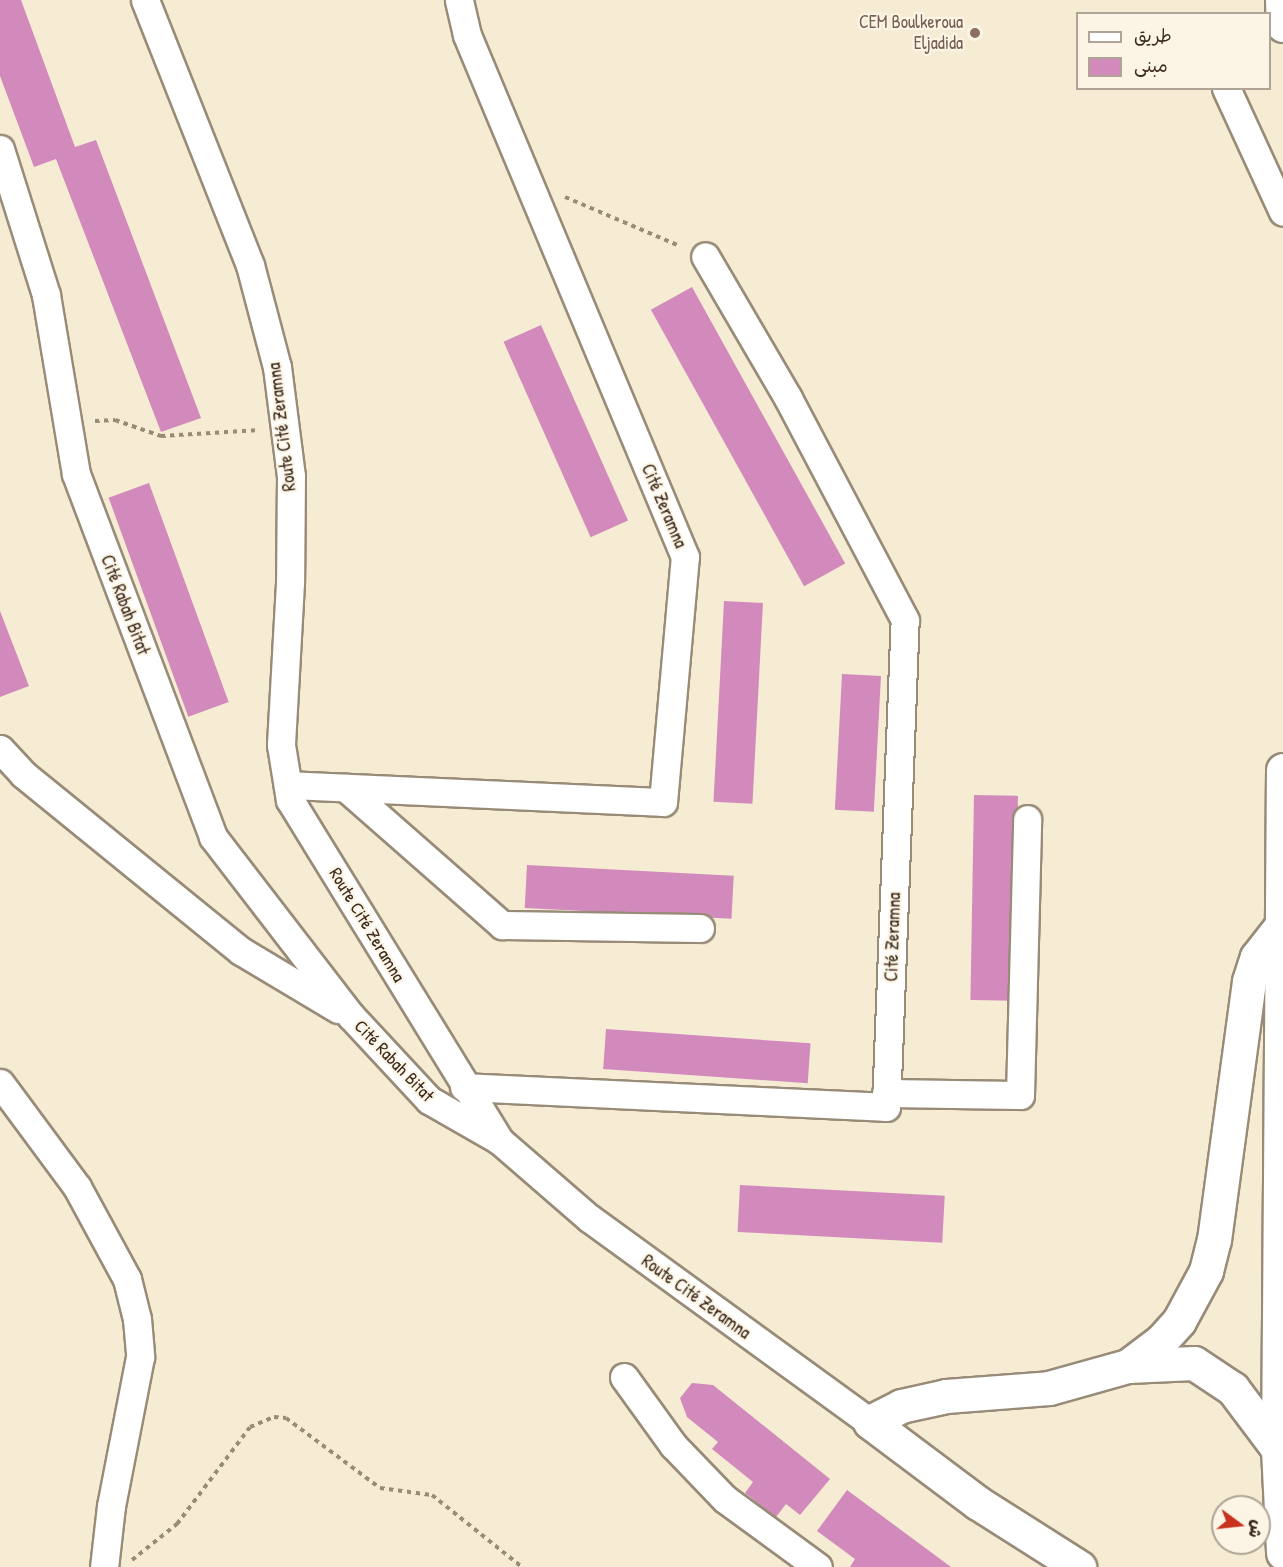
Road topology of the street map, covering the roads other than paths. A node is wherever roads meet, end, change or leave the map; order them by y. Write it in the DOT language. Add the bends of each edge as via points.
graph roads {
  1 [pos="145,0"];
  2 [pos="162,0"];
  3 [pos="459,0"];
  4 [pos="1282,0"];
  5 [pos="1283,25"];
  6 [pos="163,39"];
  7 [pos="1227,90"];
  8 [pos="0,150"];
  9 [pos="1283,212"];
  10 [pos="705,256"];
  11 [pos="0,749"];
  12 [pos="1283,770"];
  13 [pos="288,785"];
  14 [pos="346,788"];
  15 [pos="1027,819"];
  16 [pos="700,928"];
  17 [pos="1280,928"];
  18 [pos="351,1016"];
  19 [pos="0,1083"];
  20 [pos="464,1087"];
  21 [pos="886,1094"];
  22 [pos="500,1141"];
  23 [pos="1128,1366"];
  24 [pos="624,1377"];
  25 [pos="870,1422"];
  26 [pos="1278,1462"];
  27 [pos="1283,1553"];
  28 [pos="104,1567"];
  29 [pos="818,1567"];
  30 [pos="1079,1567"];
  31 [pos="1263,1567"];
  1 -- 6 [label="street, Route Cité Zeramna"];
  2 -- 6 [label="street"];
  3 -- 14 [label="street, Cité Zeramna" via="467,35 685,557 663,802"];
  4 -- 5 [label="main road"];
  6 -- 13 [label="street, Route Cité Zeramna" via="250,265 277,367 291,476 281,745"];
  7 -- 9 [label="street"];
  8 -- 18 [label="street, Cité Rabah Bitat" via="46,295 76,474 213,837"];
  10 -- 21 [label="street, Cité Zeramna" via="788,398 905,620"];
  11 -- 18 [label="street, Cité Rabah Bitat" via="23,774 241,951"];
  12 -- 17 [label="main road"];
  13 -- 14 [label="street, Cité Zeramna"];
  13 -- 20 [label="street, Route Cité Zeramna" via="290,800"];
  14 -- 16 [label="street" via="502,925"];
  15 -- 21 [label="street" via="1020,1095"];
  17 -- 23 [label="main road" via="1257,957 1250,981 1214,1240 1206,1271 1179,1321 1161,1341"];
  17 -- 26 [label="main road"];
  18 -- 22 [label="street, Cité Rabah Bitat" via="429,1100"];
  19 -- 28 [label="street" via="76,1187 127,1279 137,1319 140,1357 111,1506"];
  20 -- 21 [label="street" via="886,1107"];
  20 -- 22 [label="street, Route Cité Zeramna"];
  22 -- 25 [label="street, Route Cité Zeramna" via="588,1218"];
  23 -- 25 [label="main road" via="1049,1388 961,1394 912,1403"];
  23 -- 26 [label="main road" via="1194,1363 1233,1389"];
  24 -- 29 [label="street" via="673,1444 725,1499"];
  25 -- 30 [label="main road, Route Cité Zeramna" via="978,1503"];
  26 -- 27 [label="main road"];
  26 -- 31 [label="main road"];
}
